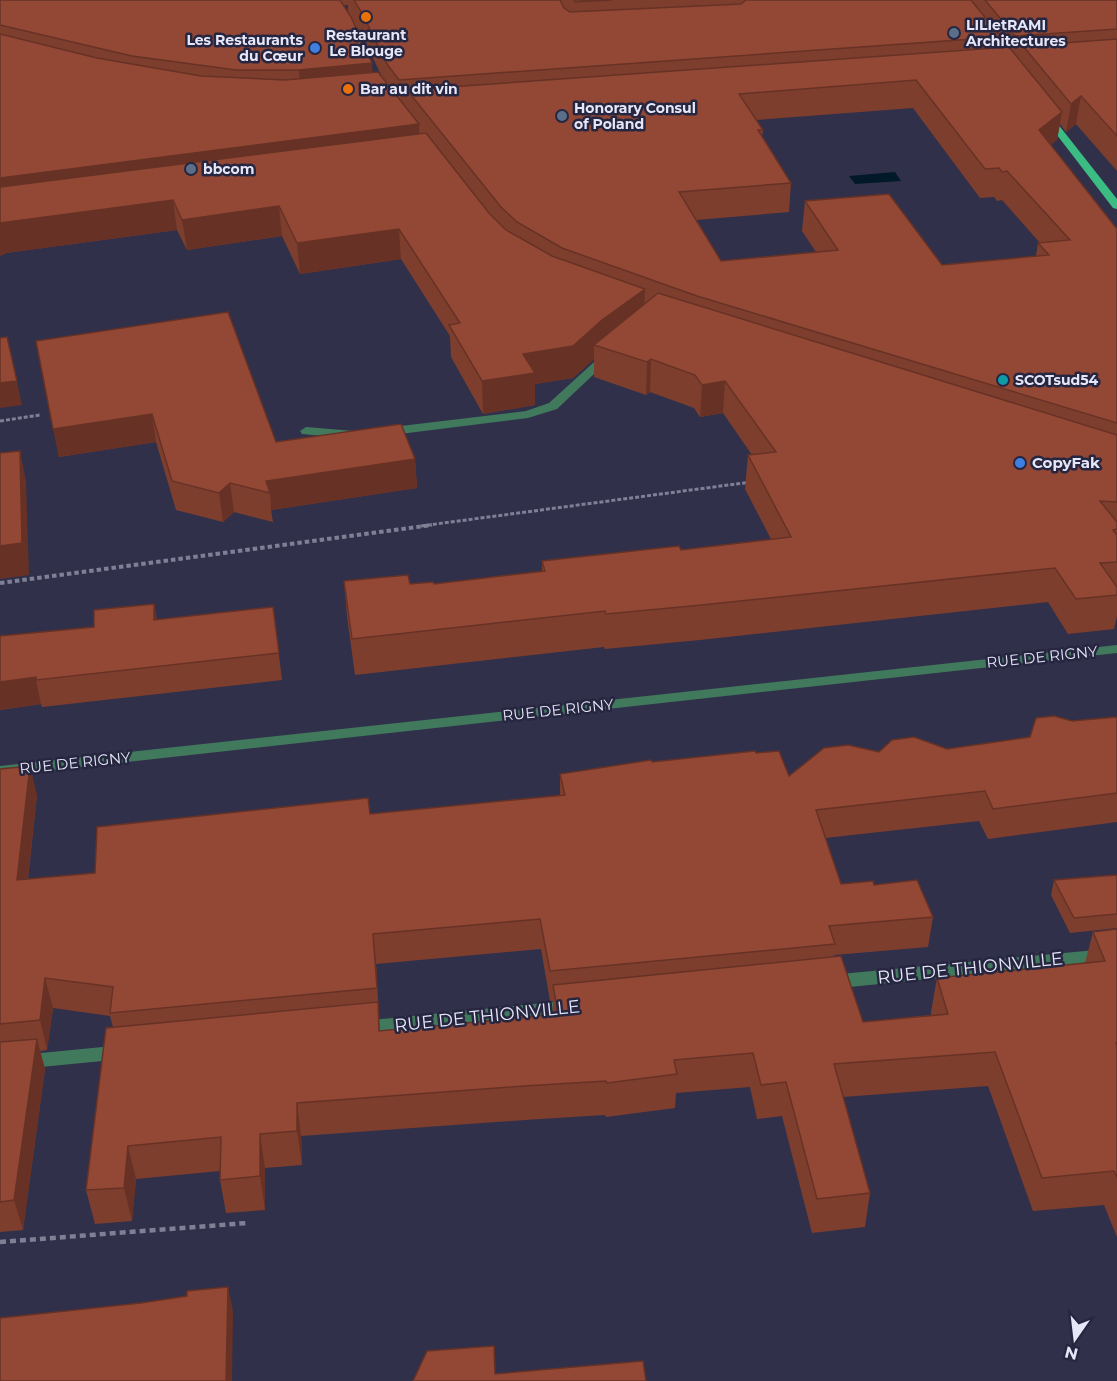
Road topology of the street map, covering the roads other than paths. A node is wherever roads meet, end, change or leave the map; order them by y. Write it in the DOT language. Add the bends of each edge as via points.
graph roads {
  1 [pos="1039,106"];
  2 [pos="1117,206"];
  3 [pos="617,348"];
  4 [pos="306,431"];
  5 [pos="1117,649"];
  6 [pos="0,771"];
  7 [pos="1117,954"];
  8 [pos="808,984"];
  9 [pos="594,1005"];
  10 [pos="345,1030"];
  11 [pos="143,1050"];
  12 [pos="0,1064"];
  1 -- 2 [label="main road"];
  3 -- 4 [label="street" via="553,406 528,414 359,435"];
  5 -- 6 [label="street, RUE DE RIGNY"];
  7 -- 8 [label="street, RUE DE THIONVILLE"];
  9 -- 10 [label="street, RUE DE THIONVILLE"];
  11 -- 12 [label="street"];
}
